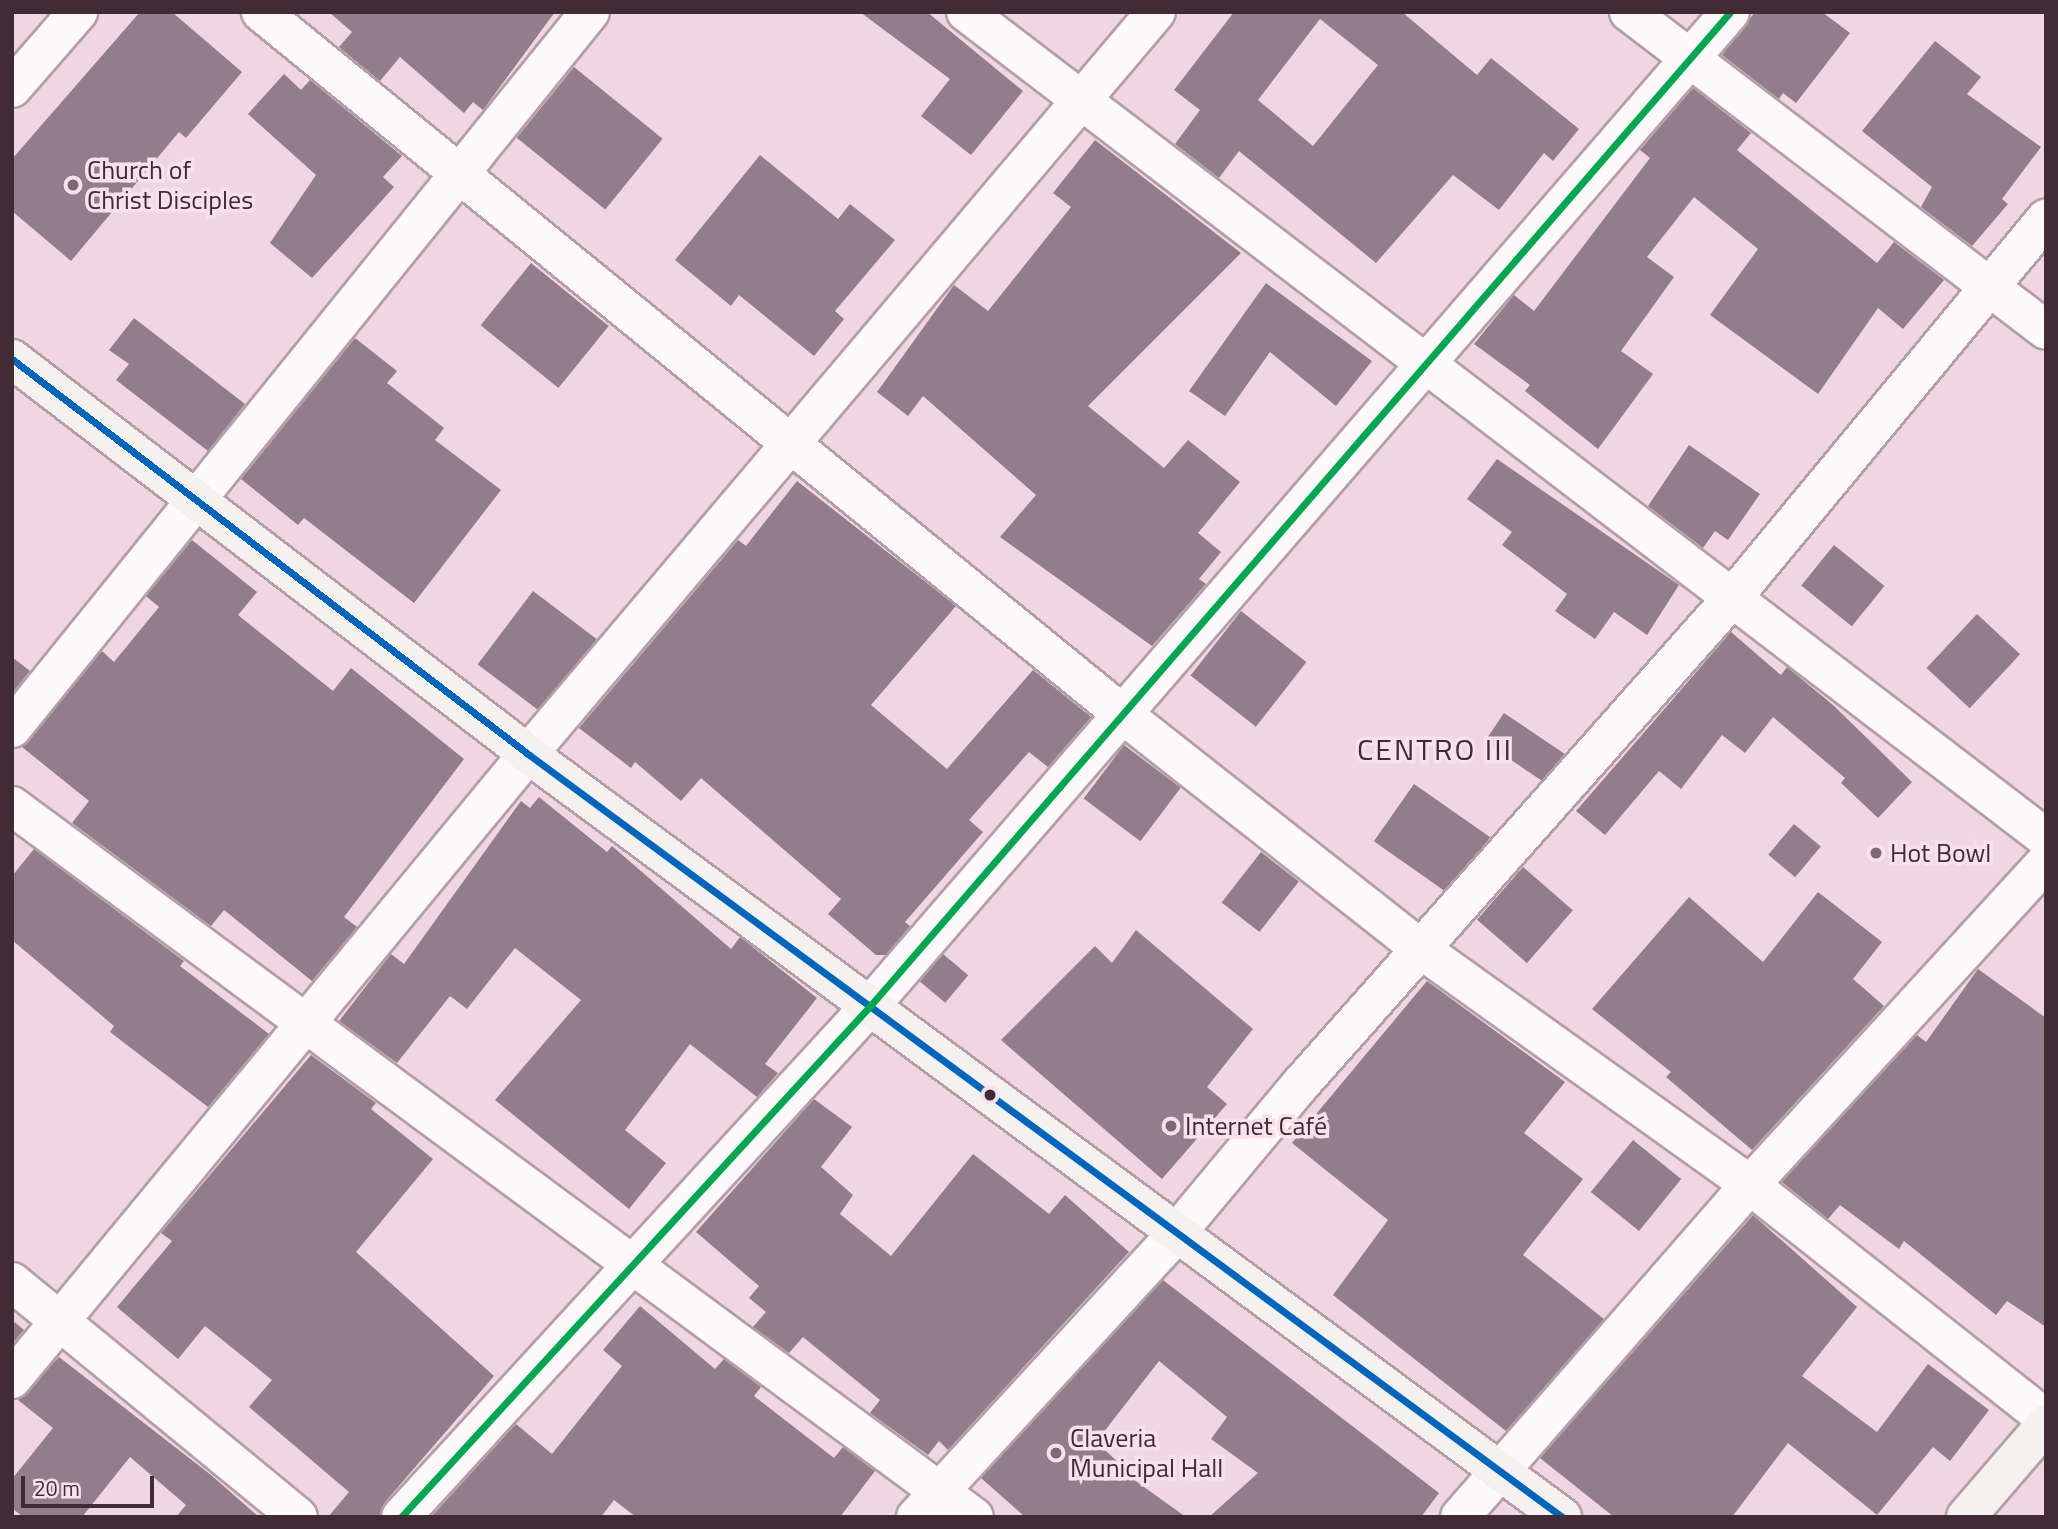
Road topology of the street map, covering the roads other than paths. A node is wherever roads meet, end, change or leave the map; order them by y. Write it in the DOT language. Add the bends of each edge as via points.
graph roads {
  1 [pos="78,12"];
  2 [pos="261,12"];
  3 [pos="590,12"];
  4 [pos="966,12"];
  5 [pos="1156,12"];
  6 [pos="1629,12"];
  7 [pos="1730,12"];
  8 [pos="1689,59"];
  9 [pos="12,88"];
  10 [pos="1082,101"];
  11 [pos="458,171"];
  12 [pos="2046,219"];
  13 [pos="1991,284"];
  14 [pos="2046,330"];
  15 [pos="12,359"];
  16 [pos="1425,362"];
  17 [pos="792,442"];
  18 [pos="199,502"];
  19 [pos="1733,597"];
  20 [pos="1121,713"];
  21 [pos="12,728"];
  22 [pos="528,754"];
  23 [pos="12,806"];
  24 [pos="2046,838"];
  25 [pos="2046,862"];
  26 [pos="1422,950"];
  27 [pos="870,1006"];
  28 [pos="305,1024"];
  29 [pos="1750,1185"];
  30 [pos="1174,1236"];
  31 [pos="630,1268"];
  32 [pos="12,1282"];
  33 [pos="60,1320"];
  34 [pos="12,1379"];
  35 [pos="2046,1421"];
  36 [pos="1503,1471"];
  37 [pos="927,1504"];
  38 [pos="298,1517"];
  39 [pos="401,1517"];
  40 [pos="974,1517"];
  41 [pos="1460,1517"];
  42 [pos="1562,1517"];
  43 [pos="1966,1517"];
  1 -- 9 [label="street"];
  2 -- 11 [label="street"];
  3 -- 11 [label="street"];
  4 -- 10 [label="street"];
  5 -- 10 [label="street"];
  6 -- 8 [label="street"];
  7 -- 8 [label="street"];
  8 -- 13 [label="street"];
  8 -- 16 [label="street"];
  10 -- 16 [label="street"];
  10 -- 17 [label="street"];
  11 -- 17 [label="street"];
  11 -- 18 [label="street"];
  12 -- 13 [label="street"];
  13 -- 14 [label="street"];
  13 -- 19 [label="street"];
  15 -- 18 [label="street"];
  16 -- 19 [label="street"];
  16 -- 20 [label="street"];
  17 -- 20 [label="street"];
  17 -- 22 [label="street"];
  18 -- 21 [label="street"];
  18 -- 22 [label="street"];
  19 -- 24 [label="street"];
  19 -- 26 [label="street"];
  20 -- 26 [label="street"];
  20 -- 27 [label="street"];
  22 -- 27 [label="street"];
  22 -- 28 [label="street"];
  23 -- 28 [label="street"];
  25 -- 29 [label="street"];
  26 -- 29 [label="street"];
  26 -- 30 [label="street"];
  27 -- 30 [label="street"];
  27 -- 31 [label="street"];
  28 -- 31 [label="street"];
  28 -- 33 [label="street"];
  29 -- 35 [label="street"];
  29 -- 36 [label="street"];
  30 -- 36 [label="street"];
  30 -- 37 [label="street"];
  31 -- 37 [label="street"];
  31 -- 39 [label="street"];
  32 -- 33 [label="street"];
  33 -- 34 [label="street"];
  33 -- 38 [label="street"];
  35 -- 43 [label="street"];
  36 -- 41 [label="street"];
  36 -- 42 [label="street"];
  37 -- 40 [label="street"];
}
